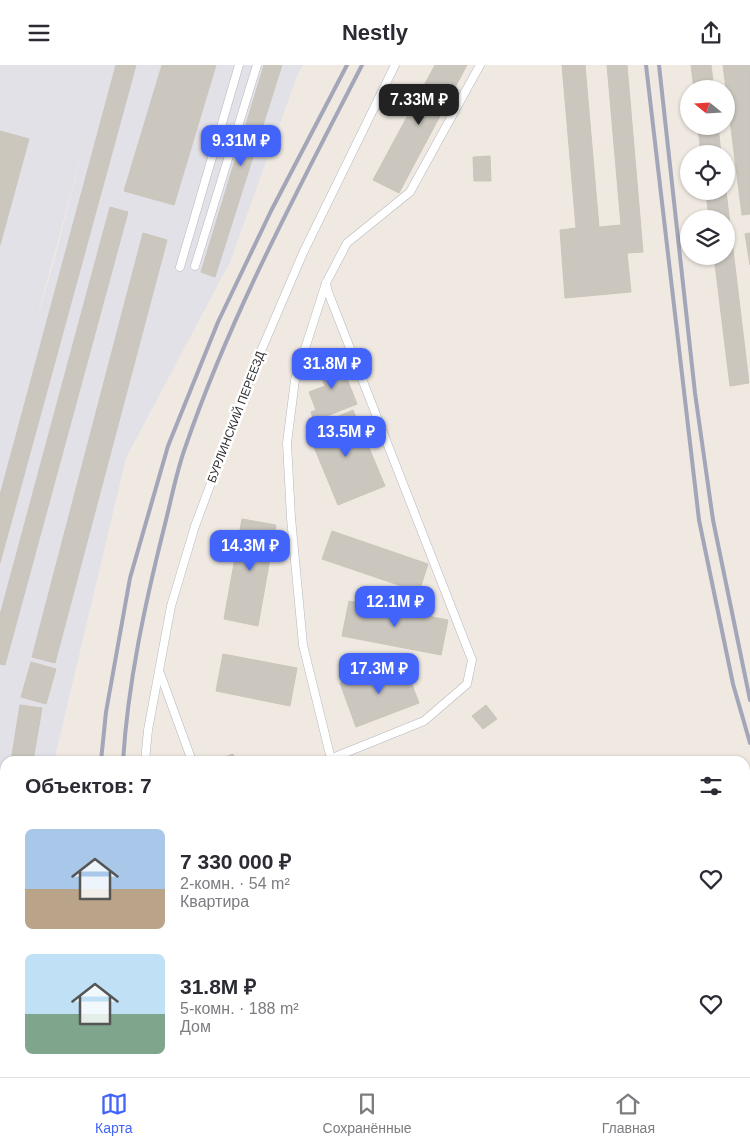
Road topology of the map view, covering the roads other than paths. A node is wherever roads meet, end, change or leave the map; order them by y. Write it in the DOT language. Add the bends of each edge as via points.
graph roads {
  1 [pos="239,65"];
  2 [pos="257,65"];
  3 [pos="395,65"];
  4 [pos="480,65"];
  5 [pos="195,265"];
  6 [pos="180,267"];
  7 [pos="326,283"];
  8 [pos="159,671"];
  9 [pos="145,756"];
  10 [pos="190,756"];
  11 [pos="327,756"];
  12 [pos="338,756"];
  1 -- 6 [label="lane"];
  2 -- 5 [label="lane"];
  3 -- 8 [label="lane, БУРЛИНСКИЙ ПЕРЕЕЗД" via="303,253 248,382 195,526 171,606"];
  4 -- 7 [label="lane" via="410,193 347,243"];
  7 -- 11 [label="lane" via="295,380 287,443 302,645"];
  7 -- 12 [label="lane" via="472,660 467,684 424,721"];
  8 -- 9 [label="lane, БУРЛИНСКИЙ ПЕРЕЕЗД"];
  8 -- 10 [label="lane"];
}
